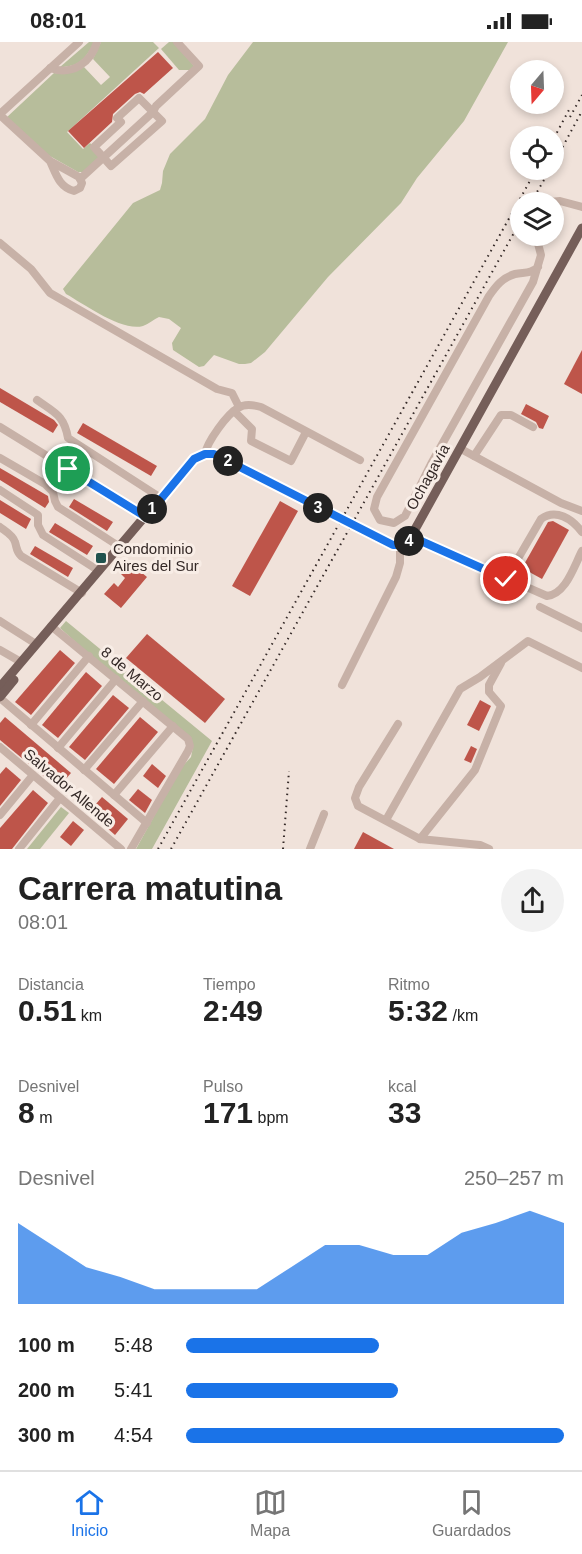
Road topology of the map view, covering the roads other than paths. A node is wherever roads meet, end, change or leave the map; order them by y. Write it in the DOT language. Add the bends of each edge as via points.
graph roads {
  1 [pos="79,42"];
  2 [pos="97,42"];
  3 [pos="177,42"];
  4 [pos="50,68"];
  5 [pos="153,112"];
  6 [pos="0,114"];
  7 [pos="104,158"];
  8 [pos="50,161"];
  9 [pos="80,180"];
  10 [pos="564,202"];
  11 [pos="582,207"];
  12 [pos="582,228"];
  13 [pos="0,243"];
  14 [pos="539,246"];
  15 [pos="538,267"];
  16 [pos="37,400"];
  17 [pos="236,409"];
  18 [pos="0,427"];
  19 [pos="533,427"];
  20 [pos="306,432"];
  21 [pos="461,449"];
  22 [pos="205,454"];
  23 [pos="474,456"];
  24 [pos="0,458"];
  25 [pos="360,460"];
  26 [pos="0,490"];
  27 [pos="161,498"];
  28 [pos="582,511"];
  29 [pos="146,517"];
  30 [pos="0,527"];
  31 [pos="582,532"];
  32 [pos="412,537"];
  33 [pos="400,546"];
  34 [pos="120,547"];
  35 [pos="582,551"];
  36 [pos="99,571"];
  37 [pos="506,579"];
  38 [pos="82,593"];
  39 [pos="540,607"];
  40 [pos="0,621"];
  41 [pos="54,627"];
  42 [pos="582,628"];
  43 [pos="36,644"];
  44 [pos="0,650"];
  45 [pos="89,656"];
  46 [pos="503,659"];
  47 [pos="21,662"];
  48 [pos="582,668"];
  49 [pos="116,679"];
  50 [pos="342,685"];
  51 [pos="0,687"];
  52 [pos="0,698"];
  53 [pos="143,701"];
  54 [pos="398,724"];
  55 [pos="31,725"];
  56 [pos="173,726"];
  57 [pos="0,747"];
  58 [pos="58,748"];
  59 [pos="7,753"];
  60 [pos="0,761"];
  61 [pos="84,770"];
  62 [pos="33,775"];
  63 [pos="114,795"];
  64 [pos="60,798"];
  65 [pos="324,814"];
  66 [pos="0,815"];
  67 [pos="386,820"];
  68 [pos="147,823"];
  69 [pos="420,839"];
  70 [pos="19,849"];
  71 [pos="121,849"];
  72 [pos="132,849"];
  73 [pos="310,849"];
  74 [pos="489,849"];
  1 -- 4 [label="street"];
  2 -- 4 [label="street" via="84,64 71,70"];
  3 -- 5 [label="street" via="199,66"];
  4 -- 6 [label="street"];
  5 -- 7 [label="street"];
  5 -- 7 [label="street" via="162,121 111,166"];
  5 -- 7 [label="street" via="140,98 117,118 121,122 94,147"];
  6 -- 8 [label="street"];
  7 -- 9 [label="street"];
  8 -- 9 [label="street"];
  8 -- 9 [label="street" via="65,189 80,188"];
  10 -- 11 [label="street"];
  12 -- 21 [label="main road, Ochagavía"];
  13 -- 17 [label="street" via="50,293 217,389 232,393"];
  14 -- 15 [label="street"];
  15 -- 15 [label="street" via="530,273 502,279 489,296 376,497 374,509 380,520 394,523 405,516"];
  16 -- 27 [label="street" via="65,423 68,438"];
  17 -- 20 [label="street" via="258,406"];
  17 -- 20 [label="street" via="252,429 251,441 291,461"];
  17 -- 22 [label="street" via="209,441"];
  18 -- 29 [label="street"];
  19 -- 23 [label="street" via="511,415 501,416"];
  20 -- 25 [label="street"];
  21 -- 23 [label="street"];
  21 -- 32 [label="main road, Ochagavía"];
  22 -- 27 [label="main road" via="194,459"];
  22 -- 33 [label="main road" via="218,456"];
  23 -- 28 [label="street"];
  24 -- 34 [label="street" via="45,484 53,492 58,507"];
  26 -- 36 [label="street" via="38,515 42,535"];
  27 -- 29 [label="main road"];
  29 -- 34 [label="main road"];
  30 -- 38 [label="street" via="11,535 21,556"];
  31 -- 37 [label="street" via="576,524 549,514 541,519"];
  32 -- 33 [label="main road, Ochagavía"];
  32 -- 37 [label="street"];
  33 -- 50 [label="street" via="396,577"];
  34 -- 36 [label="main road"];
  35 -- 37 [label="street" via="563,588 555,595 547,596"];
  36 -- 38 [label="main road"];
  38 -- 41 [label="main road"];
  39 -- 42 [label="street"];
  40 -- 43 [label="street"];
  41 -- 43 [label="main road"];
  41 -- 45 [label="street, 8 de Marzo"];
  41 -- 52 [label="main road"];
  43 -- 47 [label="main road"];
  44 -- 47 [label="street"];
  45 -- 49 [label="street, 8 de Marzo"];
  45 -- 55 [label="street"];
  46 -- 48 [label="street" via="528,641"];
  46 -- 67 [label="street" via="460,689"];
  46 -- 69 [label="street" via="489,685 489,692 501,706 475,770"];
  47 -- 51 [label="main road"];
  49 -- 53 [label="street, 8 de Marzo"];
  49 -- 58 [label="street"];
  52 -- 55 [label="street"];
  53 -- 56 [label="street, 8 de Marzo"];
  53 -- 61 [label="street"];
  54 -- 67 [label="street" via="355,798 358,806"];
  55 -- 58 [label="street"];
  56 -- 63 [label="street"];
  56 -- 68 [label="street, 8 de Marzo" via="188,739 190,746"];
  57 -- 59 [label="street, Salvador Allende"];
  58 -- 61 [label="street"];
  59 -- 60 [label="street"];
  59 -- 62 [label="street, Salvador Allende"];
  61 -- 63 [label="street"];
  62 -- 64 [label="street, Salvador Allende"];
  62 -- 66 [label="street"];
  63 -- 68 [label="street"];
  64 -- 70 [label="street"];
  64 -- 71 [label="street, Salvador Allende"];
  65 -- 73 [label="street"];
  67 -- 69 [label="street"];
  68 -- 72 [label="street"];
  69 -- 74 [label="street"];
}
